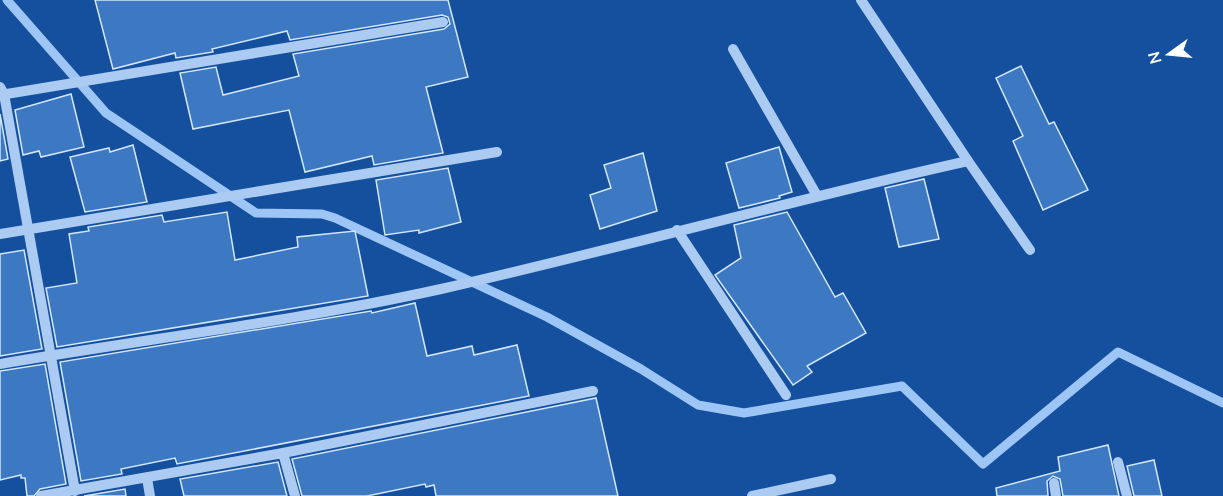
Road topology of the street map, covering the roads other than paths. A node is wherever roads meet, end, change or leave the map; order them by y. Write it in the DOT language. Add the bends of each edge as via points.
graph roads {
  1 [pos="861,0"];
  2 [pos="443,22"];
  3 [pos="733,49"];
  4 [pos="1,92"];
  5 [pos="497,152"];
  6 [pos="968,161"];
  7 [pos="816,194"];
  8 [pos="29,229"];
  9 [pos="677,230"];
  10 [pos="0,234"];
  11 [pos="1030,250"];
  12 [pos="51,355"];
  13 [pos="0,364"];
  14 [pos="593,391"];
  15 [pos="786,395"];
  16 [pos="283,453"];
  17 [pos="1118,462"];
  18 [pos="147,478"];
  19 [pos="831,480"];
  20 [pos="1053,483"];
  21 [pos="75,491"];
  22 [pos="40,496"];
  23 [pos="150,496"];
  24 [pos="295,496"];
  25 [pos="752,496"];
  26 [pos="1056,496"];
  27 [pos="1127,496"];
  1 -- 6 [label="street"];
  2 -- 4 [label="street"];
  3 -- 7 [label="street"];
  4 -- 8 [label="street"];
  5 -- 8 [label="street"];
  6 -- 7 [label="street"];
  6 -- 11 [label="street"];
  7 -- 9 [label="street"];
  8 -- 10 [label="street"];
  8 -- 12 [label="street"];
  9 -- 12 [label="street" via="441,289 314,315"];
  9 -- 15 [label="street"];
  12 -- 13 [label="street"];
  12 -- 21 [label="street"];
  14 -- 16 [label="street"];
  16 -- 18 [label="street"];
  16 -- 24 [label="street"];
  17 -- 27 [label="street"];
  18 -- 21 [label="street"];
  18 -- 23 [label="street"];
  19 -- 25 [label="street"];
  20 -- 26 [label="street"];
  21 -- 22 [label="street"];
}
